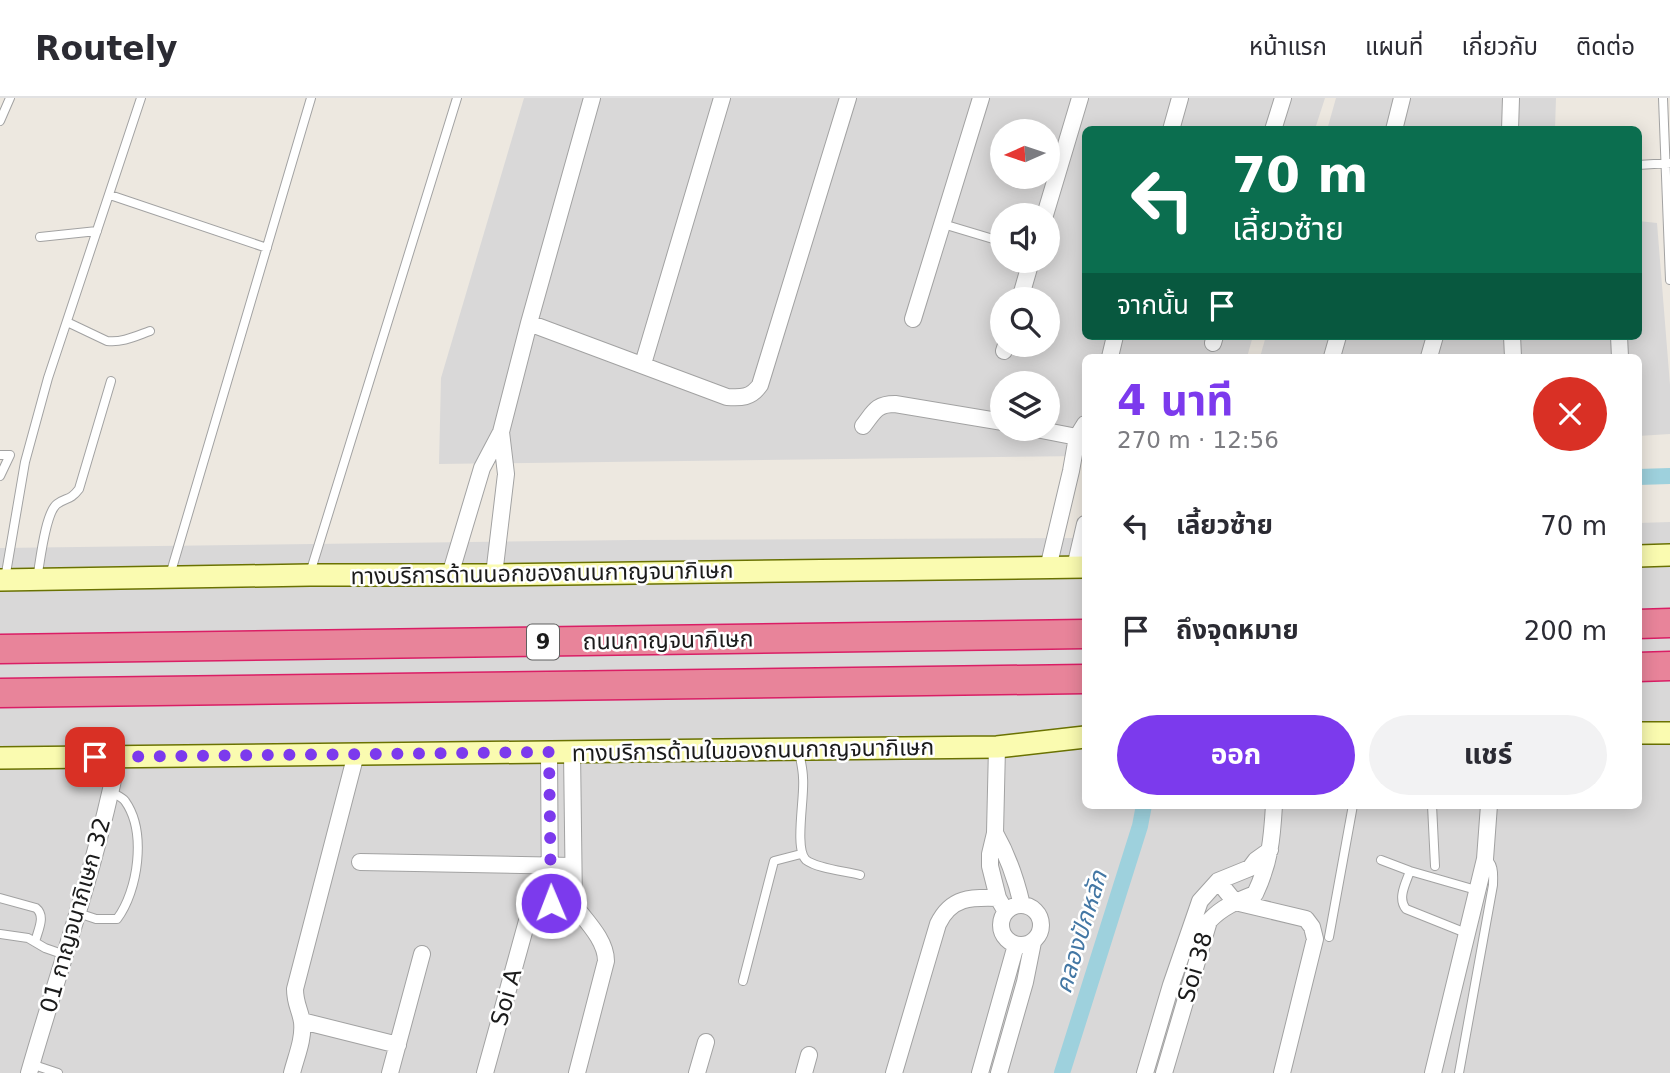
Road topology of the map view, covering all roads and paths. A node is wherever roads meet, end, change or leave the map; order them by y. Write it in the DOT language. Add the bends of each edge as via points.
graph roads {
  1 [pos="10,98"];
  2 [pos="141,98"];
  3 [pos="311,98"];
  4 [pos="457,98"];
  5 [pos="592,98"];
  6 [pos="722,98"];
  7 [pos="848,98"];
  8 [pos="981,98"];
  9 [pos="1080,98"];
  10 [pos="1180,98"];
  11 [pos="1283,98"];
  12 [pos="1402,98"];
  13 [pos="1510,98"];
  14 [pos="1663,98"];
  15 [pos="0,121"];
  16 [pos="1172,126"];
  17 [pos="1274,126"];
  18 [pos="1395,126"];
  19 [pos="1510,126"];
  20 [pos="1667,163"];
  21 [pos="1642,165"];
  22 [pos="110,195"];
  23 [pos="1049,203"];
  24 [pos="943,224"];
  25 [pos="97,231"];
  26 [pos="40,237"];
  27 [pos="990,238"];
  28 [pos="267,248"];
  29 [pos="1670,280"];
  30 [pos="914,319"];
  31 [pos="67,322"];
  32 [pos="529,323"];
  33 [pos="150,331"];
  34 [pos="643,364"];
  35 [pos="111,381"];
  36 [pos="990,420"];
  37 [pos="863,426"];
  38 [pos="1060,430"];
  39 [pos="1081,431"];
  40 [pos="501,432"];
  41 [pos="0,455"];
  42 [pos="1078,473"];
  43 [pos="0,476"];
  44 [pos="1670,555"];
  45 [pos="1642,556"];
  46 [pos="1080,567"];
  47 [pos="1048,568"];
  48 [pos="310,575"];
  49 [pos="450,575"];
  50 [pos="494,575"];
  51 [pos="170,577"];
  52 [pos="37,579"];
  53 [pos="2,580"];
  54 [pos="1670,623"];
  55 [pos="1642,624"];
  56 [pos="1082,634"];
  57 [pos="0,649"];
  58 [pos="1670,666"];
  59 [pos="1642,667"];
  60 [pos="1082,679"];
  61 [pos="0,693"];
  62 [pos="1642,733"];
  63 [pos="1670,733"];
  64 [pos="1082,737"];
  65 [pos="997,747"];
  66 [pos="799,750"];
  67 [pos="549,752"];
  68 [pos="572,752"];
  69 [pos="356,754"];
  70 [pos="118,757"];
  71 [pos="0,758"];
  72 [pos="111,792"];
  73 [pos="1274,809"];
  74 [pos="1352,809"];
  75 [pos="1432,809"];
  76 [pos="1489,809"];
  77 [pos="995,833"];
  78 [pos="1270,850"];
  79 [pos="802,854"];
  80 [pos="1485,859"];
  81 [pos="1381,860"];
  82 [pos="359,862"];
  83 [pos="550,866"];
  84 [pos="573,866"];
  85 [pos="1435,866"];
  86 [pos="1410,871"];
  87 [pos="860,875"];
  88 [pos="1219,881"];
  89 [pos="1476,890"];
  90 [pos="0,898"];
  91 [pos="1235,902"];
  92 [pos="551,903"];
  93 [pos="574,905"];
  94 [pos="1002,905"];
  95 [pos="1022,905"];
  96 [pos="78,913"];
  97 [pos="1202,917"];
  98 [pos="1466,933"];
  99 [pos="0,934"];
  100 [pos="1329,937"];
  101 [pos="34,942"];
  102 [pos="1032,942"];
  103 [pos="1016,945"];
  104 [pos="422,954"];
  105 [pos="65,955"];
  106 [pos="743,981"];
  107 [pos="302,1021"];
  108 [pos="706,1042"];
  109 [pos="398,1045"];
  110 [pos="809,1055"];
  111 [pos="30,1068"];
  112 [pos="58,1073"];
  113 [pos="292,1073"];
  114 [pos="390,1073"];
  115 [pos="485,1073"];
  116 [pos="577,1073"];
  117 [pos="697,1073"];
  118 [pos="804,1073"];
  119 [pos="894,1073"];
  120 [pos="980,1073"];
  121 [pos="999,1073"];
  122 [pos="1145,1073"];
  123 [pos="1164,1073"];
  124 [pos="1282,1073"];
  125 [pos="1433,1073"];
  126 [pos="1459,1073"];
  1 -- 15 [label="lane"];
  2 -- 22 [label="lane"];
  3 -- 28 [label="lane"];
  4 -- 48 [label="lane"];
  5 -- 32 [label="street"];
  6 -- 34 [label="street"];
  7 -- 34 [label="street" via="757,391 727,397"];
  8 -- 24 [label="street"];
  9 -- 23 [label="street"];
  10 -- 16 [label="street"];
  11 -- 17 [label="street"];
  12 -- 18 [label="street"];
  13 -- 19 [label="street"];
  14 -- 20 [label="lane"];
  20 -- 21 [label="lane"];
  20 -- 29 [label="lane"];
  22 -- 25 [label="lane"];
  22 -- 28 [label="lane"];
  24 -- 27 [label="lane"];
  24 -- 30 [label="street"];
  25 -- 26 [label="lane"];
  25 -- 31 [label="lane"];
  28 -- 51 [label="lane"];
  31 -- 33 [label="lane" via="114,342"];
  31 -- 53 [label="lane" via="25,461"];
  32 -- 34 [label="street"];
  32 -- 40 [label="street"];
  35 -- 52 [label="lane" via="79,489 49,515"];
  36 -- 37 [label="street" via="885,404 878,406"];
  38 -- 39 [label="street"];
  39 -- 42 [label="street"];
  40 -- 49 [label="street" via="482,468"];
  40 -- 50 [label="street" via="506,474"];
  41 -- 43 [label="lane" via="10,455"];
  42 -- 47 [label="street"];
  44 -- 45 [label="main road"];
  46 -- 47 [label="main road, ทางบริการด้านนอกของถนนกาญจนาภิเษก"];
  47 -- 50 [label="main road, ทางบริการด้านนอกของถนนกาญจนาภิเษก"];
  48 -- 49 [label="main road, ทางบริการด้านนอกของถนนกาญจนาภิเษก"];
  48 -- 51 [label="main road, ทางบริการด้านนอกของถนนกาญจนาภิเษก"];
  49 -- 50 [label="main road, ทางบริการด้านนอกของถนนกาญจนาภิเษก"];
  51 -- 52 [label="main road, ทางบริการด้านนอกของถนนกาญจนาภิเษก"];
  52 -- 53 [label="main road, ทางบริการด้านนอกของถนนกาญจนาภิเษก"];
  54 -- 55 [label="highway"];
  56 -- 57 [label="highway, ถนนกาญจนาภิเษก / 9"];
  58 -- 59 [label="highway"];
  60 -- 61 [label="highway, ถนนกาญจนาภิเษก / 9"];
  62 -- 63 [label="main road"];
  64 -- 65 [label="main road, ทางบริการด้านในของถนนกาญจนาภิเษก"];
  65 -- 66 [label="main road, ทางบริการด้านในของถนนกาญจนาภิเษก"];
  65 -- 77 [label="street"];
  66 -- 68 [label="main road, ทางบริการด้านในของถนนกาญจนาภิเษก"];
  66 -- 79 [label="lane"];
  67 -- 68 [label="main road, ทางบริการด้านในของถนนกาญจนาภิเษก"];
  67 -- 69 [label="main road, ทางบริการด้านในของถนนกาญจนาภิเษก"];
  67 -- 83 [label="street"];
  68 -- 84 [label="street"];
  69 -- 70 [label="main road, ทางบริการด้านในของถนนกาญจนาภิเษก"];
  69 -- 107 [label="street" via="295,989"];
  70 -- 71 [label="main road, ทางบริการด้านในของถนนกาญจนาภิเษก"];
  70 -- 72 [label="street, 01 กาญจนาภิเษก 32"];
  72 -- 96 [label="street, 01 กาญจนาภิเษก 32"];
  72 -- 96 [label="lane" via="124,799 134,821 136,871 117,919"];
  73 -- 78 [label="street, Soi 38"];
  74 -- 100 [label="lane"];
  75 -- 85 [label="lane"];
  76 -- 80 [label="street"];
  77 -- 94 [label="street" via="990,866"];
  77 -- 95 [label="street"];
  78 -- 88 [label="street" via="1250,868"];
  78 -- 91 [label="street, Soi 38" via="1255,894"];
  79 -- 87 [label="lane" via="816,865"];
  79 -- 106 [label="lane" via="774,861"];
  80 -- 89 [label="street"];
  80 -- 126 [label="lane" via="1491,862 1493,885"];
  81 -- 86 [label="lane"];
  82 -- 83 [label="street"];
  83 -- 84 [label="street"];
  83 -- 92 [label="street"];
  84 -- 93 [label="street"];
  86 -- 89 [label="lane"];
  86 -- 98 [label="lane" via="1402,896 1406,909"];
  88 -- 91 [label="street"];
  88 -- 97 [label="street" via="1200,901"];
  89 -- 98 [label="street"];
  90 -- 101 [label="lane" via="40,911"];
  91 -- 97 [label="street, Soi 38"];
  91 -- 124 [label="street" via="1294,915 1312,927 1315,939"];
  92 -- 93 [label="street"];
  92 -- 115 [label="street, Soi A" via="527,921"];
  93 -- 116 [label="street" via="603,946 606,961"];
  94 -- 95 [label="street"];
  94 -- 103 [label="street" via="1004,935"];
  94 -- 119 [label="street" via="980,897 944,912"];
  95 -- 102 [label="street" via="1040,916 1041,931"];
  96 -- 105 [label="street, 01 กาญจนาภิเษก 32"];
  97 -- 122 [label="street" via="1171,985"];
  97 -- 123 [label="street, Soi 38"];
  98 -- 125 [label="street"];
  99 -- 101 [label="lane"];
  101 -- 105 [label="lane"];
  102 -- 103 [label="street"];
  102 -- 121 [label="street"];
  103 -- 120 [label="street"];
  104 -- 109 [label="street"];
  105 -- 111 [label="street, 01 กาญจนาภิเษก 32"];
  107 -- 109 [label="street"];
  107 -- 113 [label="street"];
  108 -- 117 [label="street"];
  109 -- 114 [label="street"];
  110 -- 118 [label="street"];
  111 -- 112 [label="lane"];
}
